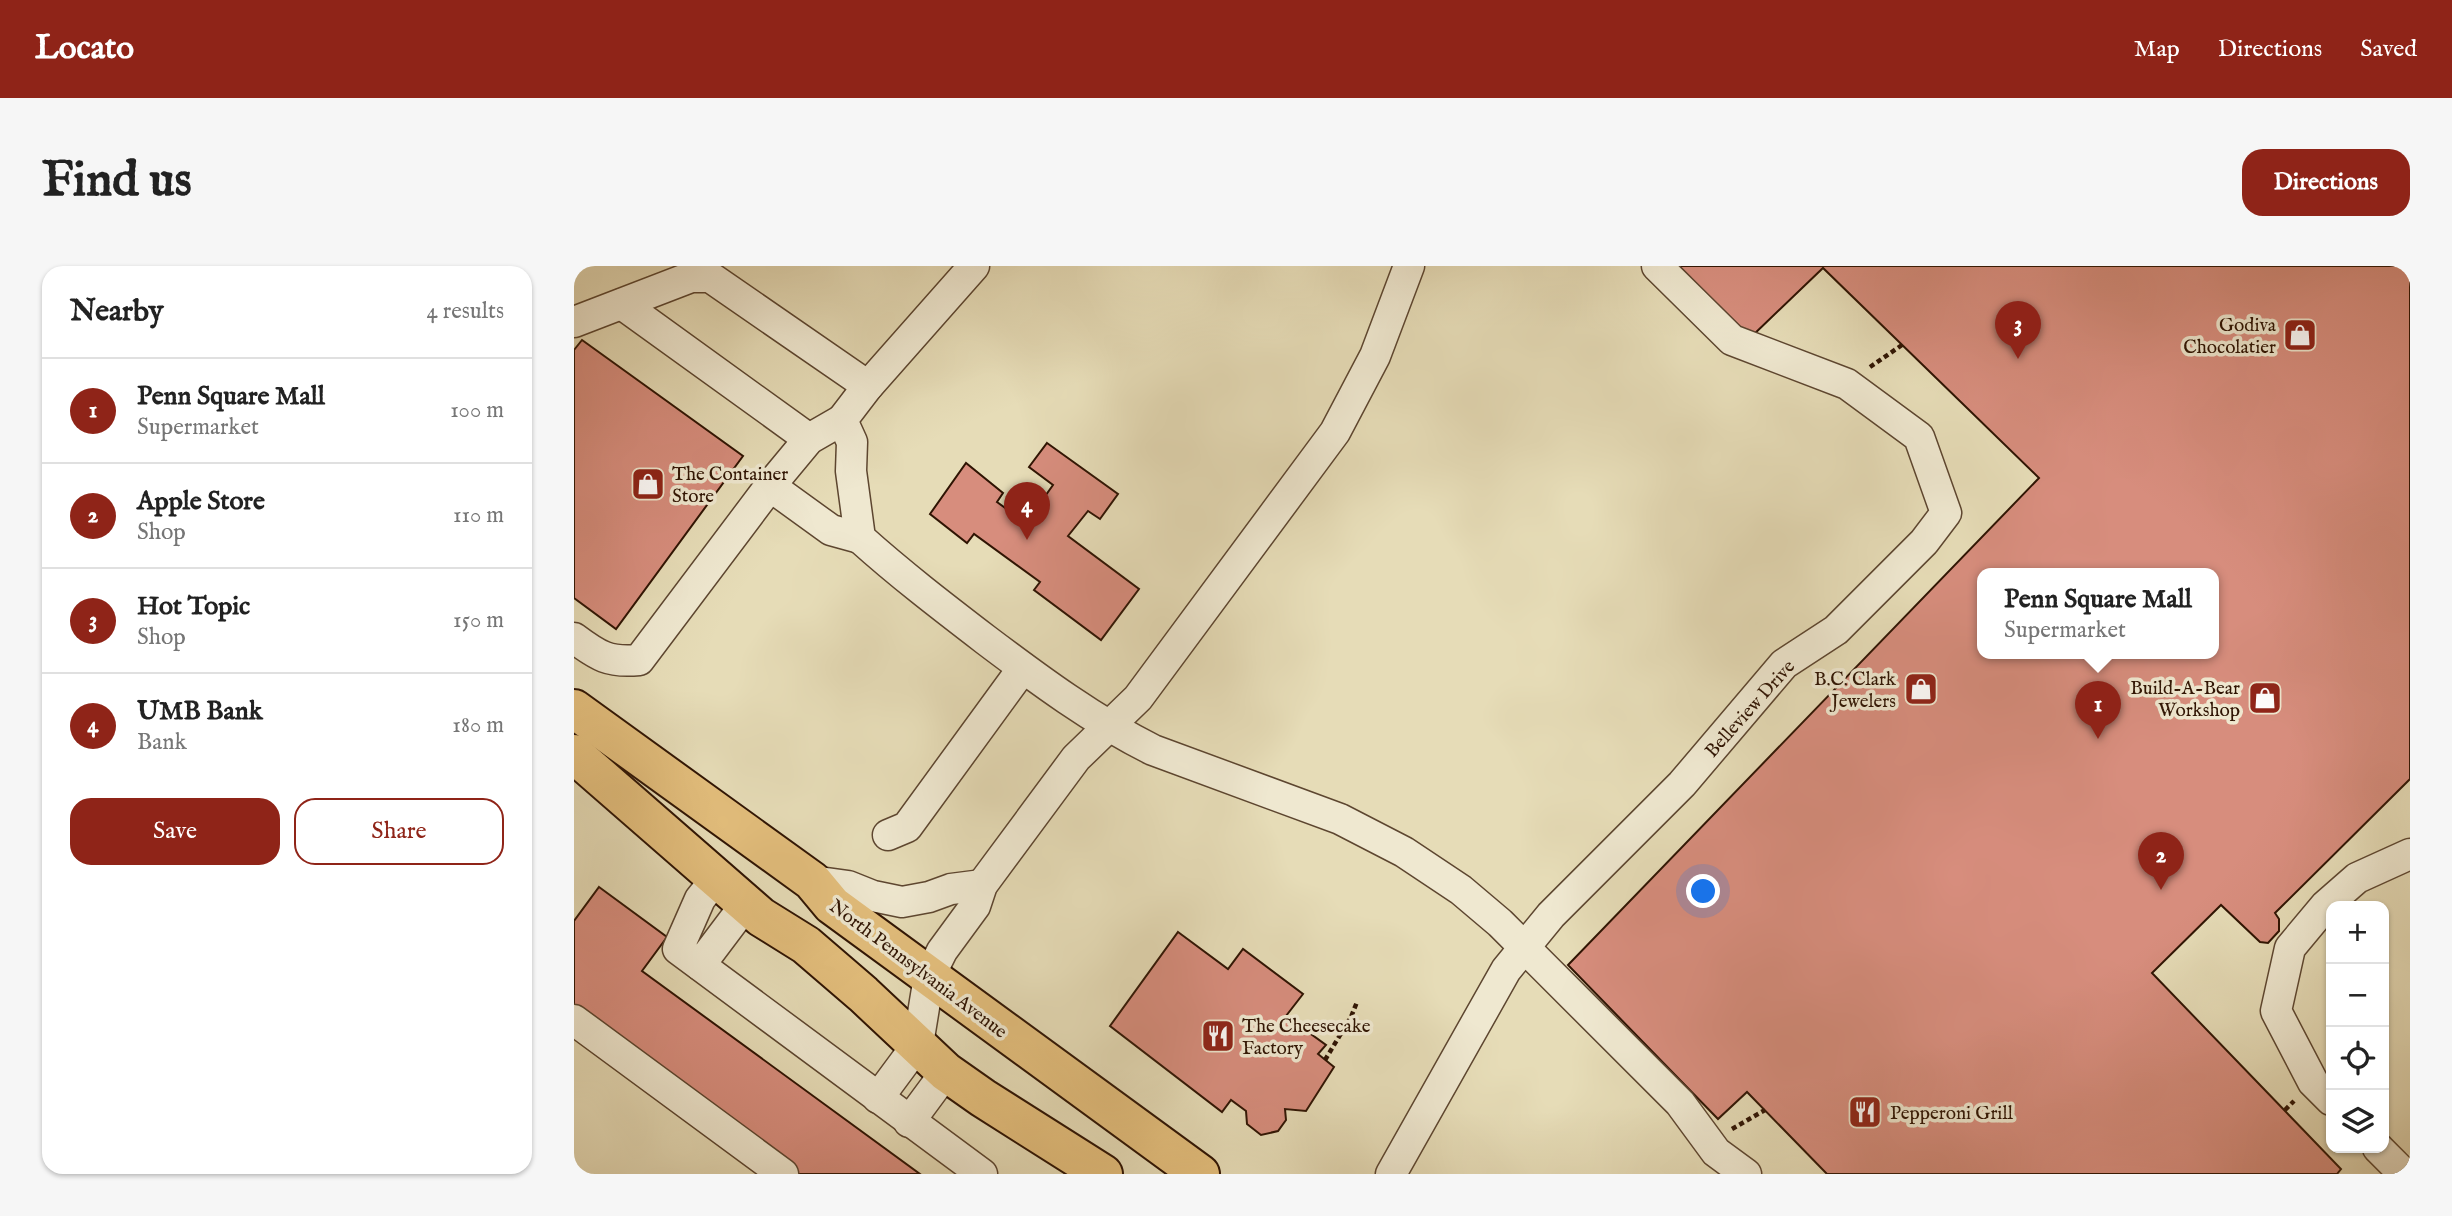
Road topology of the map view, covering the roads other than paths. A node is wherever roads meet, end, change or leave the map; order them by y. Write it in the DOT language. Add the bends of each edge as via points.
graph roads {
  1 [pos="974,266"];
  2 [pos="1409,266"];
  3 [pos="1657,266"];
  4 [pos="622,304"];
  5 [pos="574,322"];
  6 [pos="867,386"];
  7 [pos="842,420"];
  8 [pos="809,439"];
  9 [pos="770,485"];
  10 [pos="860,538"];
  11 [pos="574,638"];
  12 [pos="1023,668"];
  13 [pos="574,709"];
  14 [pos="1109,726"];
  15 [pos="574,754"];
  16 [pos="888,835"];
  17 [pos="2410,853"];
  18 [pos="716,879"];
  19 [pos="812,881"];
  20 [pos="982,885"];
  21 [pos="746,904"];
  22 [pos="1524,947"];
  23 [pos="689,957"];
  24 [pos="929,977"];
  25 [pos="574,1020"];
  26 [pos="918,1044"];
  27 [pos="947,1072"];
  28 [pos="2326,1095"];
  29 [pos="878,1098"];
  30 [pos="909,1122"];
  31 [pos="2383,1153"];
  32 [pos="783,1174"];
  33 [pos="982,1174"];
  34 [pos="1103,1174"];
  35 [pos="1200,1174"];
  36 [pos="1391,1174"];
  37 [pos="1746,1174"];
  38 [pos="2404,1174"];
  1 -- 6 [label="street"];
  2 -- 14 [label="street" via="1374,356 1335,432 1138,698"];
  3 -- 22 [label="street, Belleview Drive" via="1732,340 1847,384 1919,437 1945,513 1924,542 1836,630 1784,664 1682,784 1550,915"];
  4 -- 5 [label="street"];
  4 -- 6 [label="street" via="691,277 710,277"];
  4 -- 8 [label="street"];
  6 -- 7 [label="street"];
  7 -- 8 [label="street"];
  7 -- 10 [label="street" via="852,442"];
  8 -- 9 [label="street"];
  9 -- 10 [label="street" via="831,530"];
  9 -- 11 [label="street" via="639,660 607,660"];
  10 -- 12 [label="street"];
  12 -- 14 [label="street"];
  12 -- 16 [label="street" via="907,827"];
  13 -- 19 [label="main road, North Pennsylvania Avenue"];
  14 -- 20 [label="street" via="1076,758"];
  14 -- 22 [label="street" via="1153,750 1377,836 1469,896"];
  15 -- 18 [label="main road"];
  17 -- 28 [label="street" via="2357,878 2325,906 2290,948 2276,1011 2313,1082"];
  18 -- 21 [label="main road"];
  18 -- 23 [label="street" via="700,898"];
  19 -- 20 [label="street" via="902,902"];
  19 -- 24 [label="main road, North Pennsylvania Avenue" via="832,905"];
  20 -- 24 [label="street" via="975,906"];
  21 -- 23 [label="street"];
  21 -- 26 [label="main road" via="806,945"];
  22 -- 36 [label="street, Belleview Drive" via="1506,970"];
  22 -- 37 [label="street" via="1681,1103 1716,1152"];
  23 -- 29 [label="street"];
  24 -- 26 [label="street"];
  24 -- 35 [label="main road, North Pennsylvania Avenue"];
  25 -- 32 [label="street"];
  26 -- 27 [label="main road"];
  26 -- 29 [label="street"];
  27 -- 30 [label="street"];
  27 -- 34 [label="main road"];
  29 -- 30 [label="street"];
  30 -- 33 [label="street"];
  31 -- 38 [label="street"];
}
